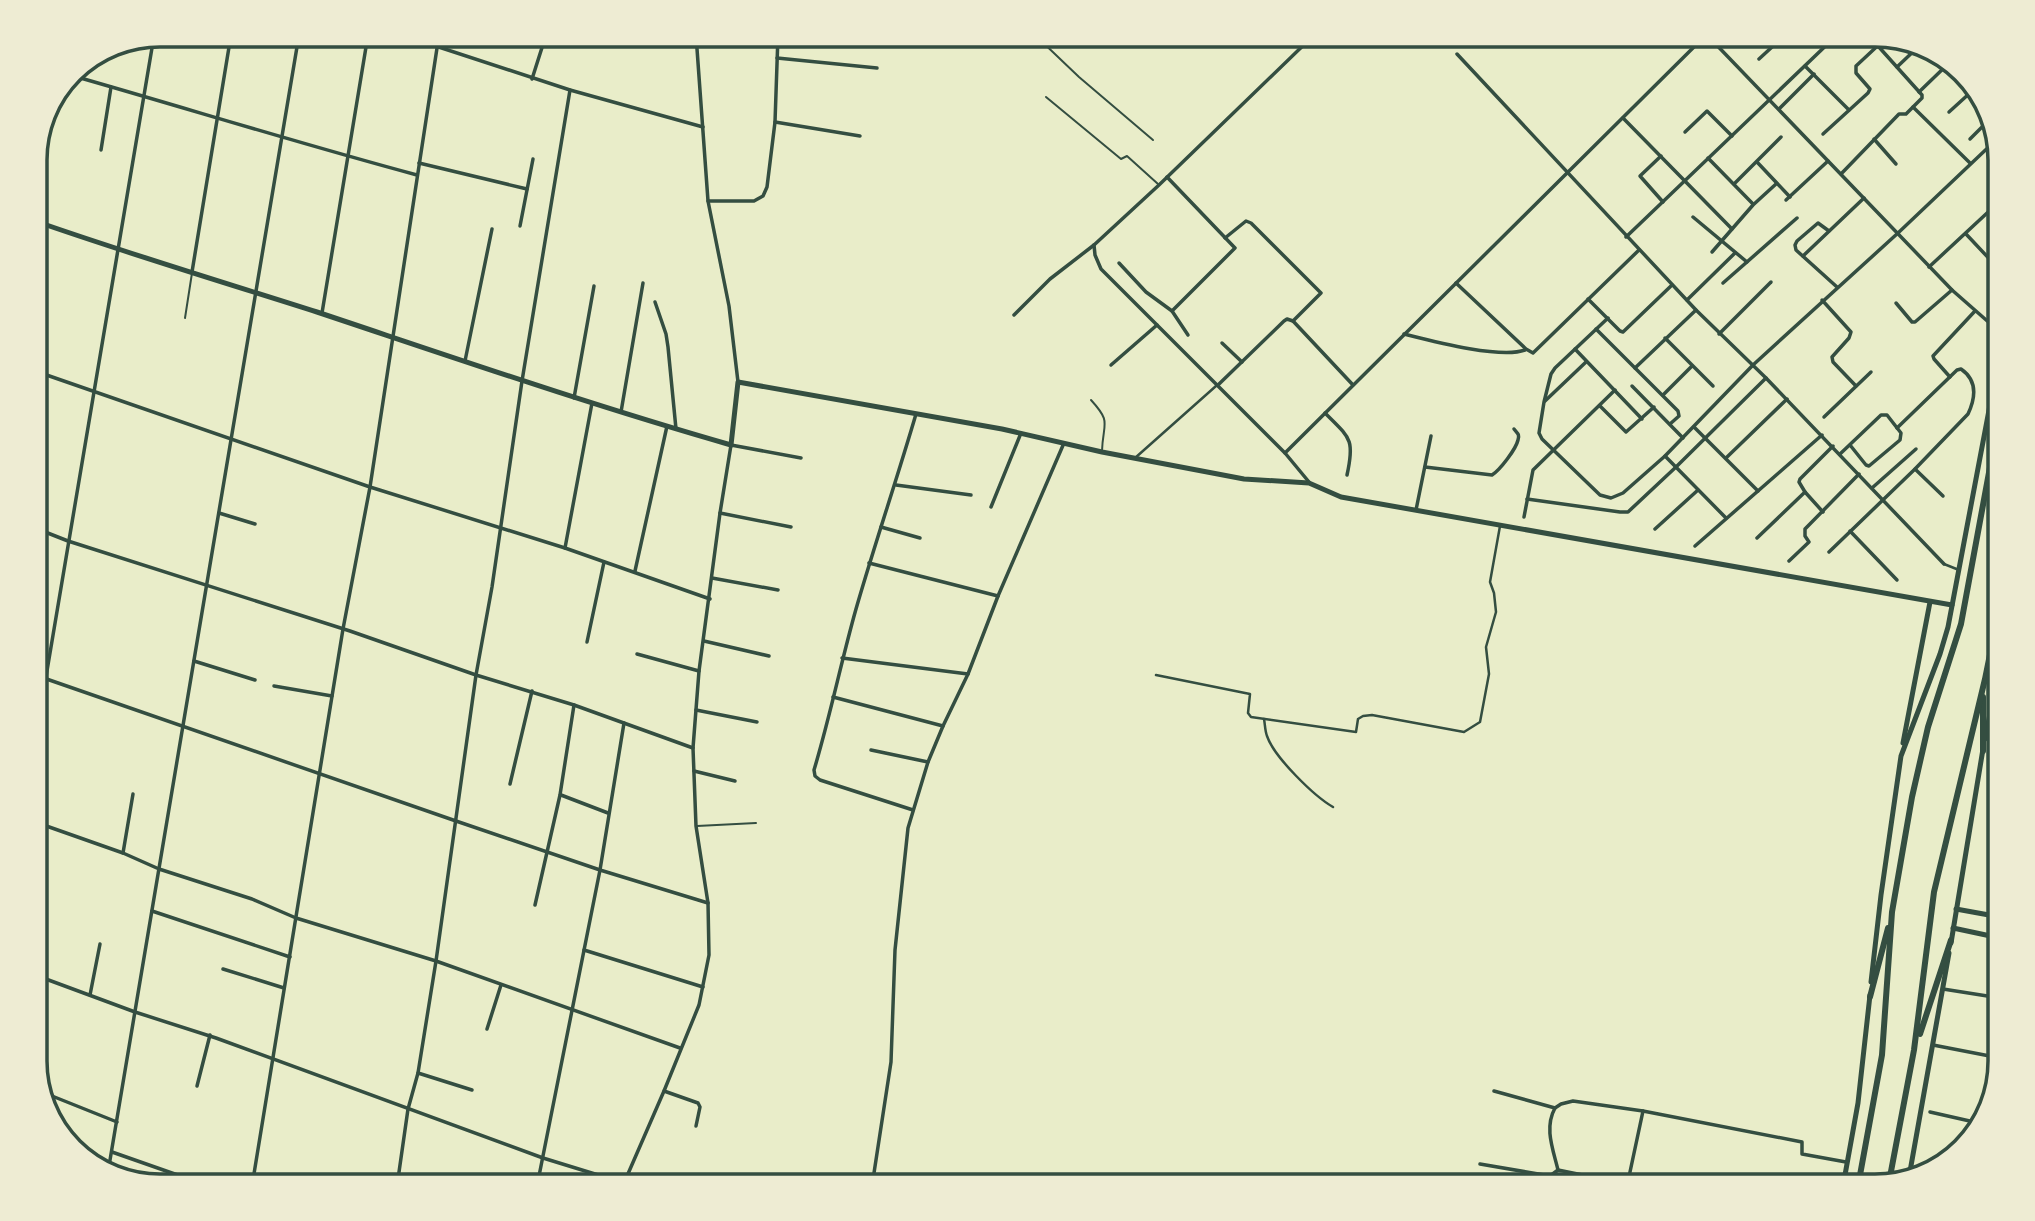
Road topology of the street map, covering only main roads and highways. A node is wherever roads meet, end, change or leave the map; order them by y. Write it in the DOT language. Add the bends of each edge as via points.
graph roads {
  1 [pos="1988,478"];
  2 [pos="1988,663"];
  3 [pos="1988,675"];
  4 [pos="1984,682"];
  5 [pos="1983,751"];
  6 [pos="1892,912"];
  7 [pos="1951,940"];
  8 [pos="1870,997"];
  9 [pos="1914,1049"];
  10 [pos="1891,1173"];
  11 [pos="1860,1174"];
  1 -- 6 [label="highway" via="1961,624 1928,727 1912,797"];
  2 -- 4 [label="highway"];
  3 -- 4 [label="highway"];
  4 -- 5 [label="highway"];
  4 -- 9 [label="highway" via="1934,892"];
  6 -- 8 [label="highway"];
  6 -- 11 [label="highway" via="1882,1055"];
  7 -- 9 [label="highway"];
  9 -- 10 [label="highway"];
}
